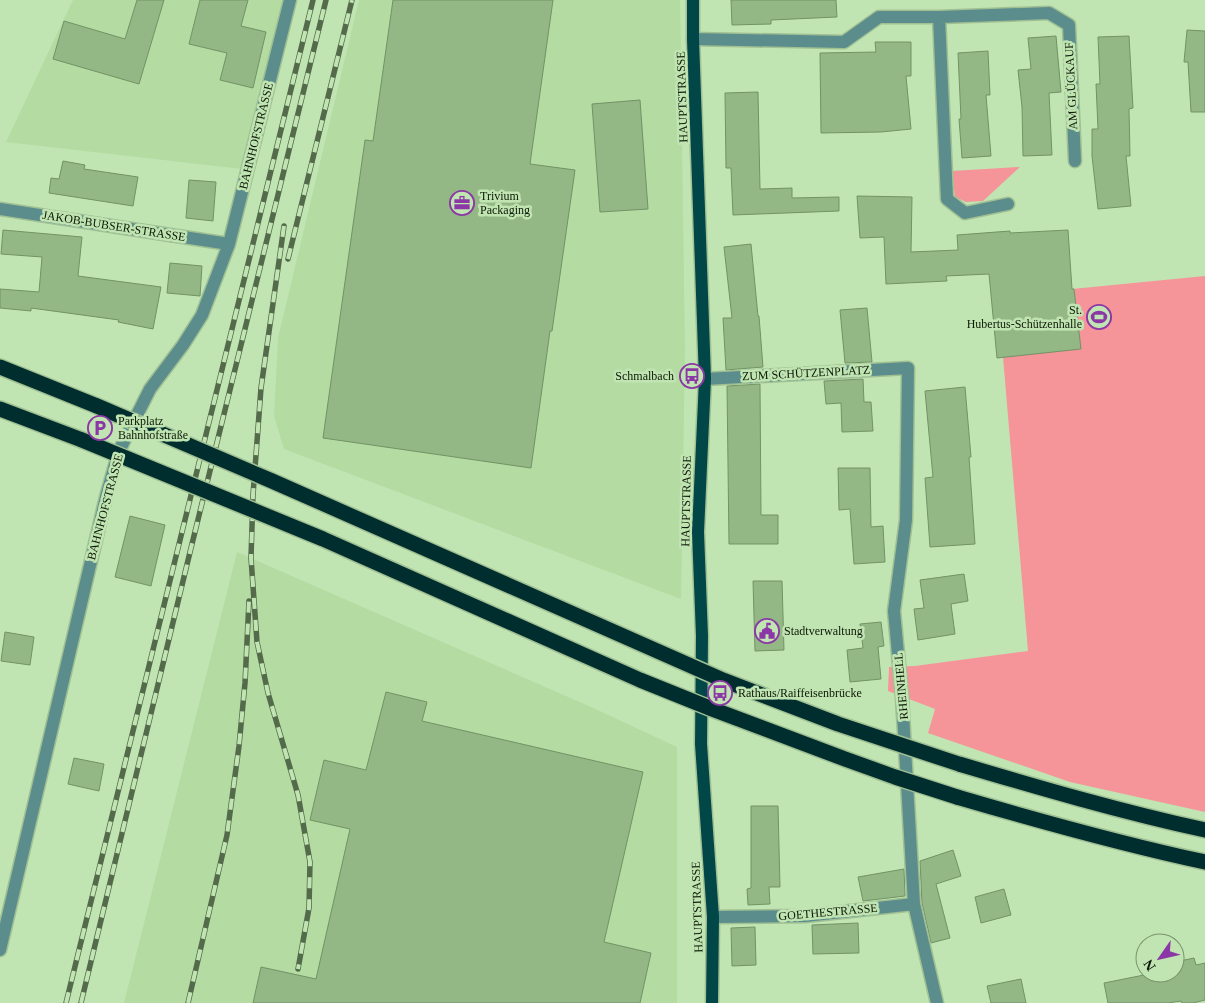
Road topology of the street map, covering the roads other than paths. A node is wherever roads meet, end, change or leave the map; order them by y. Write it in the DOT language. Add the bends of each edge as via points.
graph roads {
  1 [pos="290,0"];
  2 [pos="693,0"];
  3 [pos="938,17"];
  4 [pos="693,39"];
  5 [pos="1075,161"];
  6 [pos="1008,204"];
  7 [pos="0,209"];
  8 [pos="228,244"];
  9 [pos="0,367"];
  10 [pos="908,368"];
  11 [pos="705,379"];
  12 [pos="0,408"];
  13 [pos="1205,830"];
  14 [pos="1205,862"];
  15 [pos="914,904"];
  16 [pos="712,917"];
  17 [pos="0,950"];
  18 [pos="712,1003"];
  19 [pos="937,1003"];
  1 -- 8 [label="street, BAHNHOFSTRASSE"];
  2 -- 4 [label="main road, HAUPTSTRASSE"];
  3 -- 4 [label="street, AM GLÜCKAUF" via="880,17 844,42"];
  3 -- 5 [label="street, AM GLÜCKAUF" via="1049,13 1069,25"];
  3 -- 6 [label="street" via="947,199 965,212"];
  4 -- 11 [label="main road, HAUPTSTRASSE"];
  7 -- 8 [label="street, JAKOB-BUBSER-STRASSE"];
  8 -- 17 [label="street, BAHNHOFSTRASSE" via="202,315 150,389 119,451"];
  9 -- 13 [label="highway, bridge" via="272,481 732,684 959,764 1125,812"];
  10 -- 11 [label="street, ZUM SCHÜTZENPLATZ"];
  10 -- 15 [label="street, RHEINHELL" via="906,520 894,611"];
  11 -- 16 [label="main road, HAUPTSTRASSE" via="698,532 702,636 700,744"];
  12 -- 14 [label="highway, bridge" via="323,539 721,713 957,797"];
  15 -- 16 [label="street, GOETHESTRASSE" via="806,916"];
  15 -- 19 [label="street, RHEINHELL"];
  16 -- 18 [label="main road, HAUPTSTRASSE"];
}
